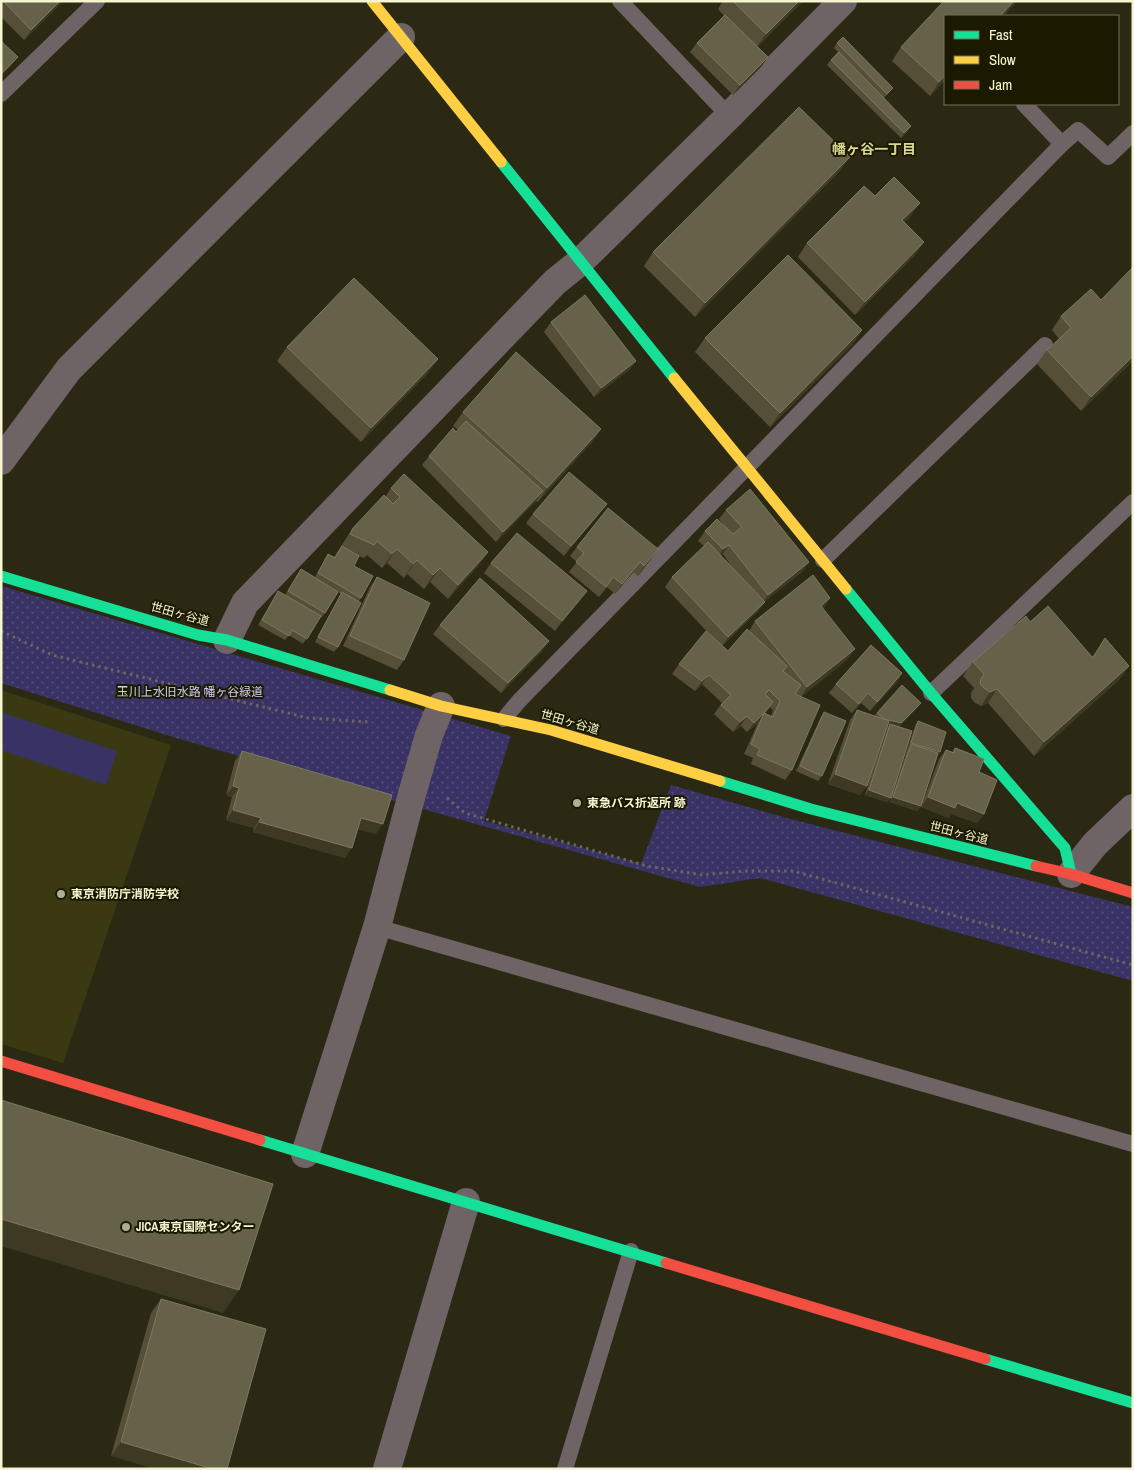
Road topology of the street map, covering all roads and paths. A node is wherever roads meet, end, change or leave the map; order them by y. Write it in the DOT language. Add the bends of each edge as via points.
graph roads {
  1 [pos="97,1"];
  2 [pos="372,1"];
  3 [pos="620,1"];
  4 [pos="843,1"];
  5 [pos="401,37"];
  6 [pos="1,94"];
  7 [pos="1025,105"];
  8 [pos="729,116"];
  9 [pos="1133,133"];
  10 [pos="1062,144"];
  11 [pos="580,261"];
  12 [pos="1045,345"];
  13 [pos="1,460"];
  14 [pos="746,467"];
  15 [pos="1133,502"];
  16 [pos="823,560"];
  17 [pos="1,576"];
  18 [pos="1,631"];
  19 [pos="226,640"];
  20 [pos="931,693"];
  21 [pos="440,706"];
  22 [pos="504,719"];
  23 [pos="377,722"];
  24 [pos="443,795"];
  25 [pos="1133,808"];
  26 [pos="1071,874"];
  27 [pos="1133,893"];
  28 [pos="377,927"];
  29 [pos="1133,965"];
  30 [pos="1,1061"];
  31 [pos="1133,1144"];
  32 [pos="305,1154"];
  33 [pos="466,1202"];
  34 [pos="631,1251"];
  35 [pos="1133,1403"];
  36 [pos="387,1469"];
  37 [pos="565,1469"];
  1 -- 6 [label="lane"];
  2 -- 5 [label="street"];
  3 -- 8 [label="lane"];
  4 -- 8 [label="street"];
  5 -- 11 [label="street"];
  5 -- 13 [label="street" via="69,370"];
  7 -- 10 [label="lane"];
  8 -- 11 [label="street"];
  9 -- 10 [label="lane" via="1108,157 1078,130"];
  10 -- 14 [label="lane"];
  11 -- 14 [label="street"];
  11 -- 19 [label="street" via="555,282 245,602"];
  12 -- 16 [label="lane"];
  14 -- 16 [label="street"];
  14 -- 22 [label="lane"];
  15 -- 20 [label="lane"];
  16 -- 20 [label="street"];
  17 -- 19 [label="street, 世田ヶ谷道" via="198,635"];
  18 -- 23 [label="path" via="52,655 308,718"];
  19 -- 21 [label="street, 世田ヶ谷道"];
  20 -- 26 [label="street" via="1065,848"];
  21 -- 22 [label="street, 世田ヶ谷道"];
  21 -- 28 [label="street" via="417,777"];
  22 -- 26 [label="street, 世田ヶ谷道" via="551,730 811,809"];
  24 -- 29 [label="path" via="465,813 647,866 702,875 793,871"];
  25 -- 26 [label="street" via="1095,844"];
  26 -- 27 [label="street, 世田ヶ谷道"];
  28 -- 31 [label="lane"];
  28 -- 32 [label="street"];
  30 -- 32 [label="street"];
  32 -- 33 [label="street"];
  33 -- 34 [label="street"];
  33 -- 36 [label="street"];
  34 -- 35 [label="street"];
  34 -- 37 [label="lane"];
}
